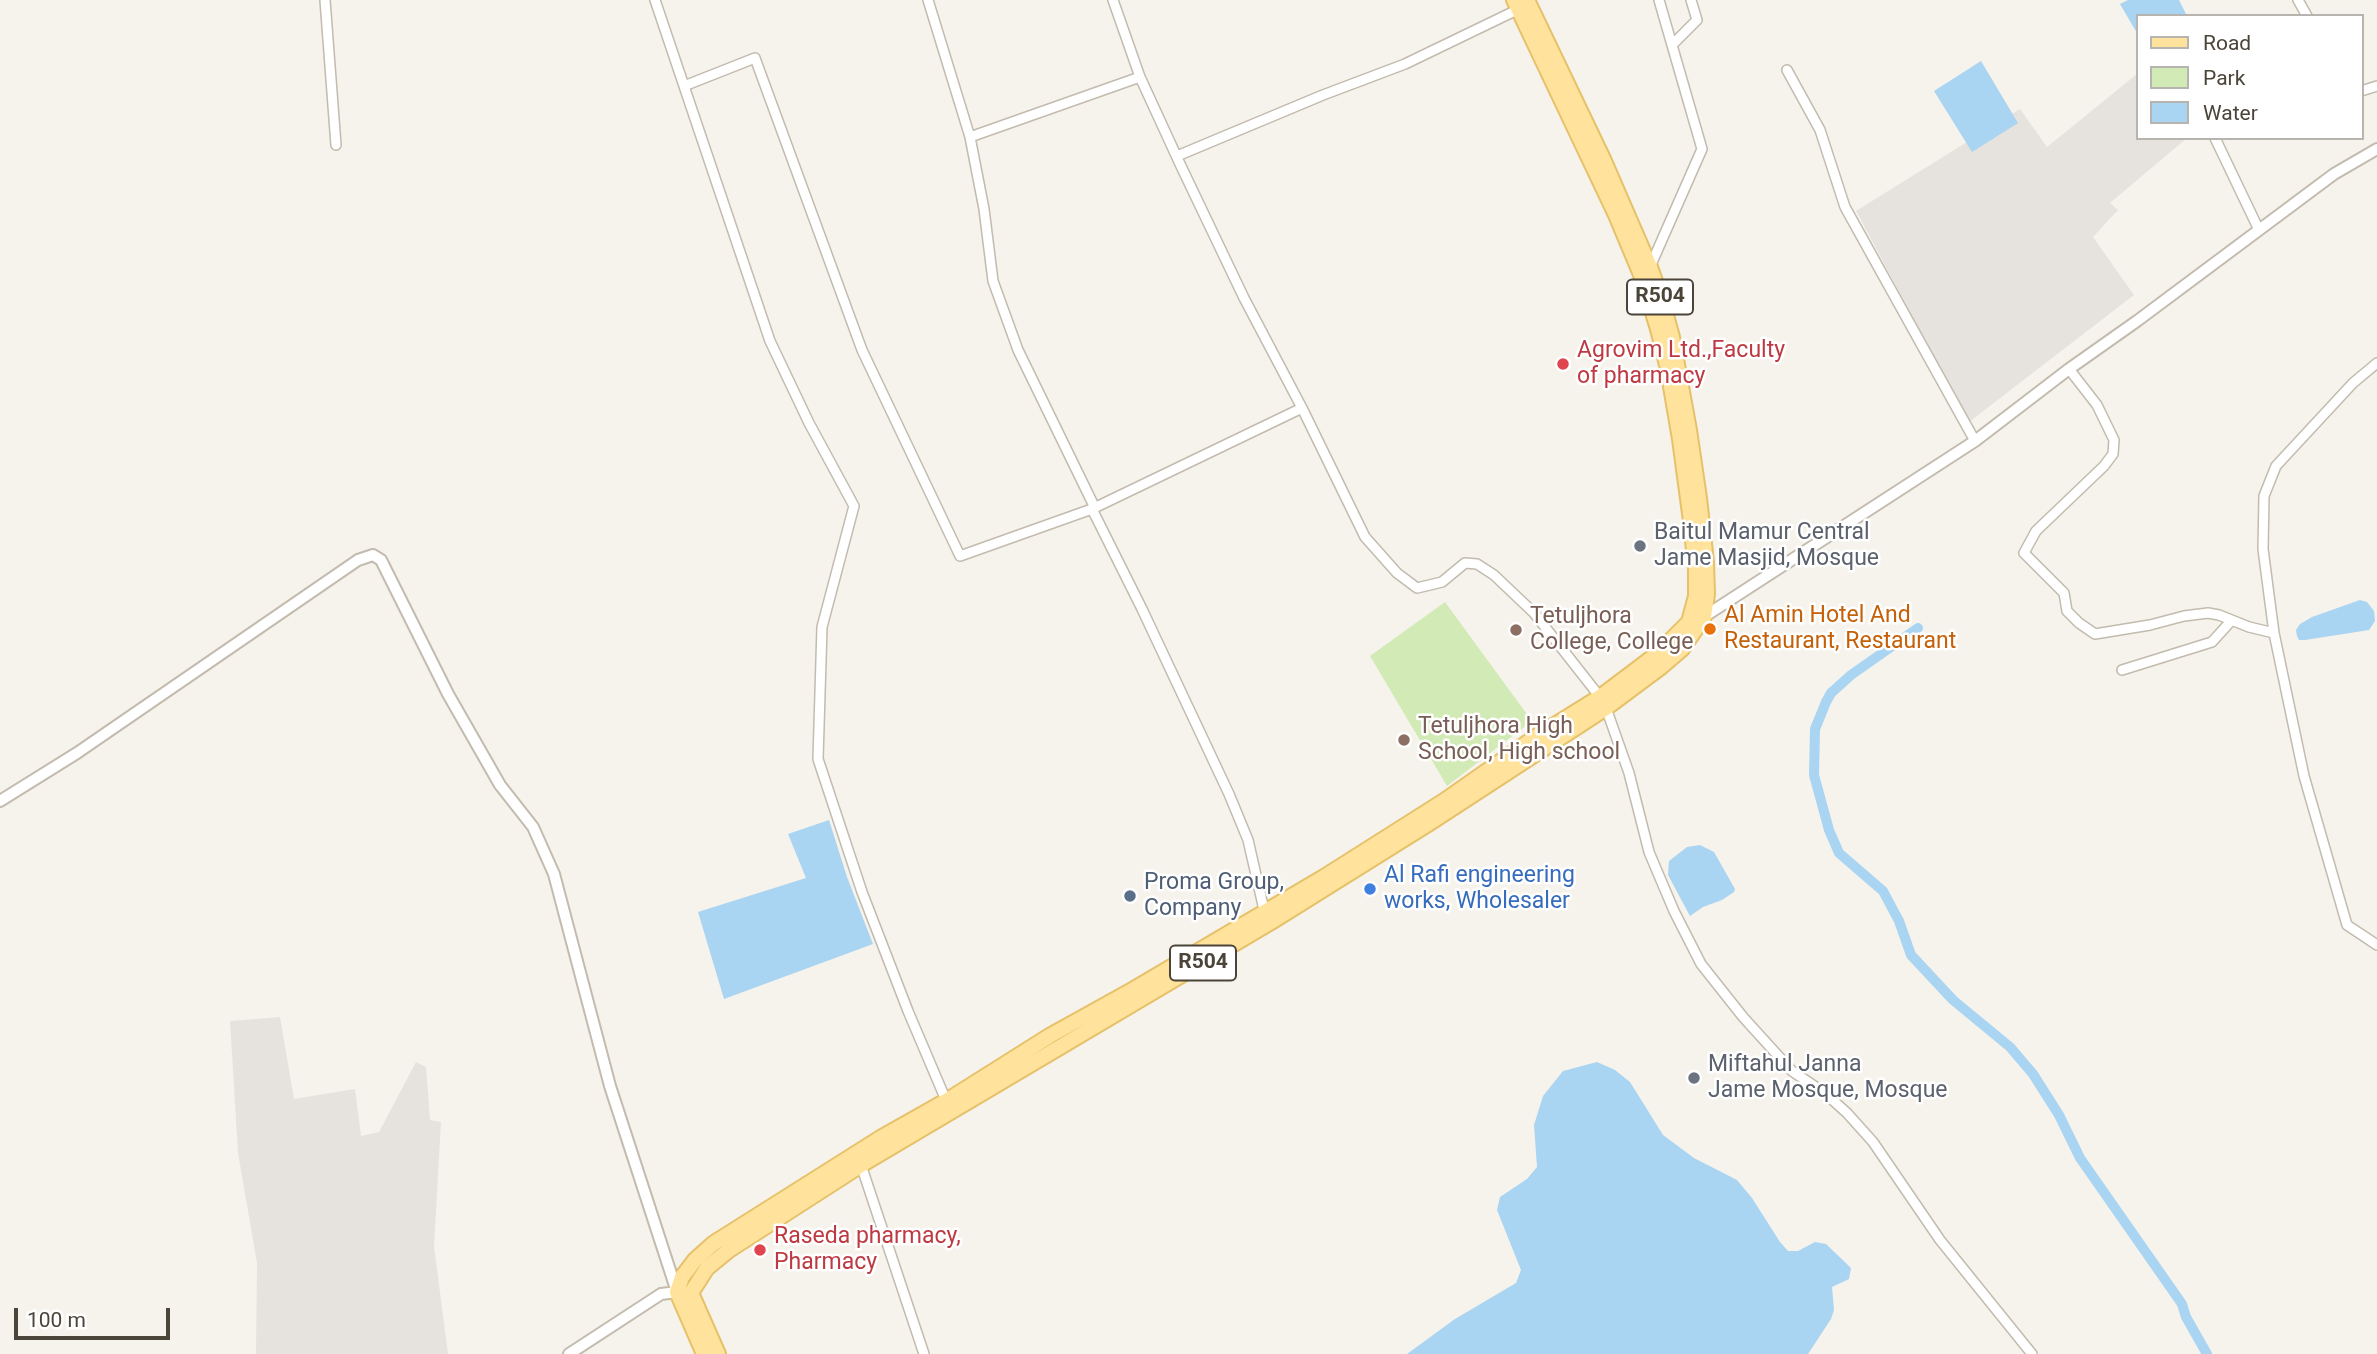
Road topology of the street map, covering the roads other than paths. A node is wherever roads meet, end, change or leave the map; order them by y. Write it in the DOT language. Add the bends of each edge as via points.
graph roads {
  1 [pos="325,0"];
  2 [pos="655,0"];
  3 [pos="928,0"];
  4 [pos="1113,0"];
  5 [pos="1659,0"];
  6 [pos="1691,0"];
  7 [pos="1520,3"];
  8 [pos="1672,45"];
  9 [pos="1787,71"];
  10 [pos="1140,77"];
  11 [pos="684,86"];
  12 [pos="970,137"];
  13 [pos="2216,140"];
  14 [pos="336,145"];
  15 [pos="2377,149"];
  16 [pos="1177,156"];
  17 [pos="2259,230"];
  18 [pos="1650,268"];
  19 [pos="2377,363"];
  20 [pos="2069,369"];
  21 [pos="1302,408"];
  22 [pos="1975,441"];
  23 [pos="1093,508"];
  24 [pos="1704,617"];
  25 [pos="2231,621"];
  26 [pos="1689,622"];
  27 [pos="2274,633"];
  28 [pos="2122,670"];
  29 [pos="1603,702"];
  30 [pos="0,801"];
  31 [pos="1267,917"];
  32 [pos="2377,945"];
  33 [pos="949,1107"];
  34 [pos="861,1166"];
  35 [pos="680,1285"];
  36 [pos="569,1354"];
  37 [pos="704,1354"];
  38 [pos="718,1354"];
  39 [pos="924,1354"];
  40 [pos="2032,1354"];
  1 -- 14 [label="street"];
  2 -- 11 [label="street"];
  3 -- 12 [label="street"];
  4 -- 10 [label="street"];
  5 -- 8 [label="street"];
  6 -- 8 [label="street" via="1697,20"];
  7 -- 16 [label="street" via="1405,64"];
  7 -- 18 [label="main road, R504" via="1604,161"];
  7 -- 26 [label="main road, R504" via="1616,215 1658,329 1680,439 1696,569 1696,596"];
  8 -- 18 [label="street" via="1702,149"];
  9 -- 22 [label="street" via="1820,130 1845,207"];
  10 -- 12 [label="street"];
  10 -- 16 [label="street"];
  11 -- 23 [label="street" via="755,58 862,350 960,556"];
  11 -- 33 [label="street" via="771,341 854,506 822,627 818,759 862,892"];
  12 -- 23 [label="street" via="993,281 1018,350"];
  13 -- 17 [label="street"];
  15 -- 17 [label="street" via="2334,174"];
  16 -- 21 [label="street"];
  17 -- 20 [label="street"];
  18 -- 24 [label="main road, R504" via="1672,337 1689,430 1706,562"];
  19 -- 27 [label="street" via="2276,466 2264,496 2263,549"];
  20 -- 22 [label="street"];
  20 -- 25 [label="street" via="2109,426 2115,440 2113,454 2036,531 2024,553 2064,593 2067,611 2095,634 2196,614 2220,615"];
  21 -- 23 [label="street"];
  21 -- 29 [label="street" via="1365,537 1397,573 1417,588 1442,582 1465,563 1477,564 1534,613"];
  22 -- 24 [label="street"];
  23 -- 31 [label="street" via="1229,794 1251,852"];
  24 -- 26 [label="street"];
  24 -- 29 [label="main road, R504" via="1682,649 1661,667"];
  25 -- 27 [label="street"];
  25 -- 28 [label="street" via="2212,642"];
  26 -- 29 [label="main road, R504"];
  27 -- 32 [label="street" via="2304,776 2347,925"];
  29 -- 31 [label="main road, R504" via="1432,822"];
  29 -- 40 [label="street" via="1629,773 1649,852 1690,948 1792,1071 1826,1094 1873,1142 1940,1240"];
  30 -- 35 [label="street" via="89,746 358,560 373,555 381,560 448,694 500,785 533,827 554,874 610,1086"];
  31 -- 33 [label="main road, R504"];
  33 -- 34 [label="main road, R504"];
  33 -- 35 [label="main road, R504" via="882,1137 714,1243 695,1260"];
  34 -- 35 [label="main road, R504"];
  34 -- 39 [label="street"];
  35 -- 36 [label="street"];
  35 -- 37 [label="main road"];
  35 -- 38 [label="main road"];
}
